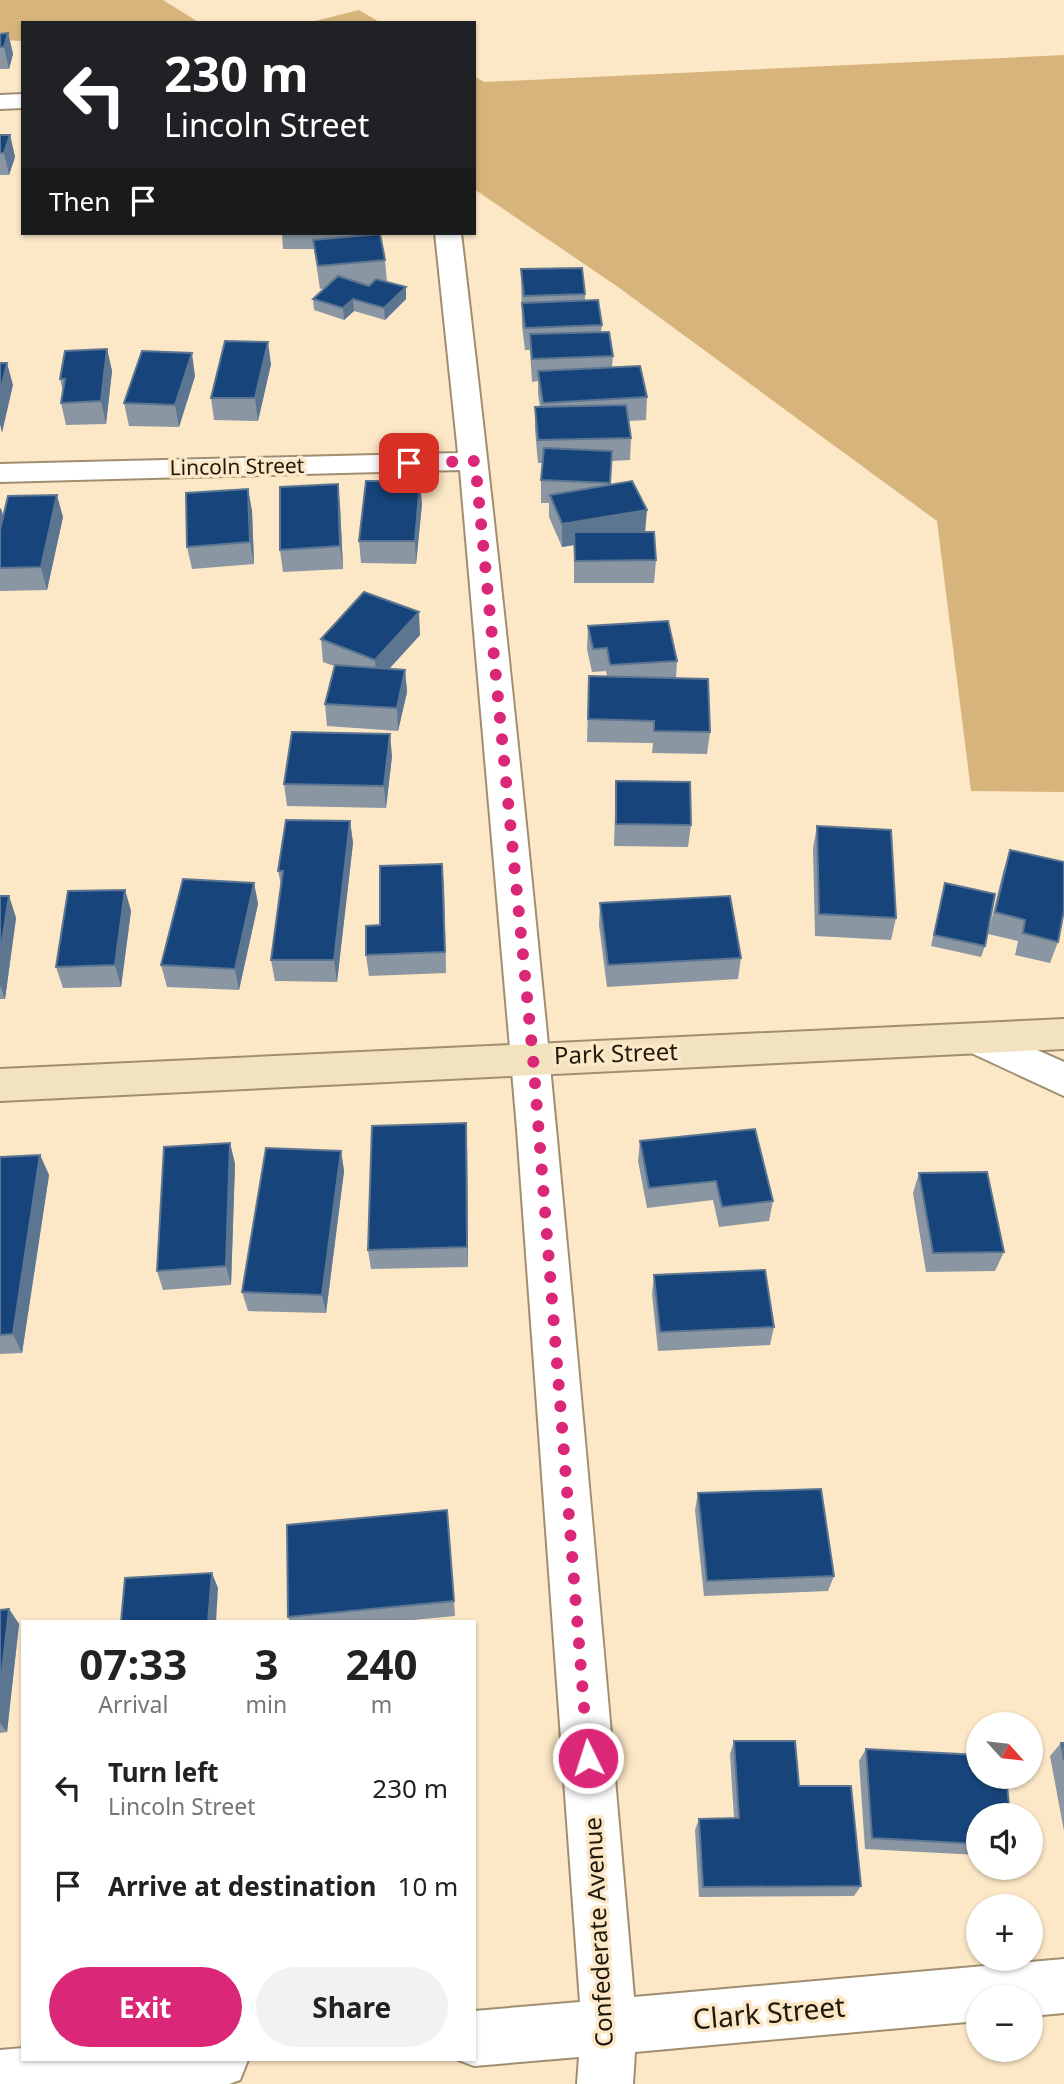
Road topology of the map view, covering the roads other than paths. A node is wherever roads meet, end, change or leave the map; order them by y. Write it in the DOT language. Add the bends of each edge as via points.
graph roads {
  1 [pos="21,101"];
  2 [pos="0,102"];
  3 [pos="448,235"];
  4 [pos="475,461"];
  5 [pos="0,473"];
  6 [pos="1064,1034"];
  7 [pos="981,1040"];
  8 [pos="533,1058"];
  9 [pos="1064,1080"];
  10 [pos="0,1085"];
  11 [pos="1064,1986"];
  12 [pos="609,2027"];
  13 [pos="476,2039"];
  14 [pos="208,2061"];
  15 [pos="0,2078"];
  16 [pos="605,2084"];
  1 -- 2 [label="street"];
  3 -- 4 [label="street, Confederate Avenue"];
  4 -- 5 [label="street, Lincoln Street"];
  4 -- 8 [label="street, Confederate Avenue"];
  6 -- 7 [label="street, Park Street"];
  7 -- 8 [label="street, Park Street"];
  7 -- 9 [label="street"];
  8 -- 10 [label="street, Park Street"];
  8 -- 12 [label="street, Confederate Avenue"];
  11 -- 12 [label="street, Clark Street"];
  12 -- 13 [label="street, Clark Street"];
  12 -- 16 [label="street, Confederate Avenue"];
  14 -- 15 [label="street"];
}
